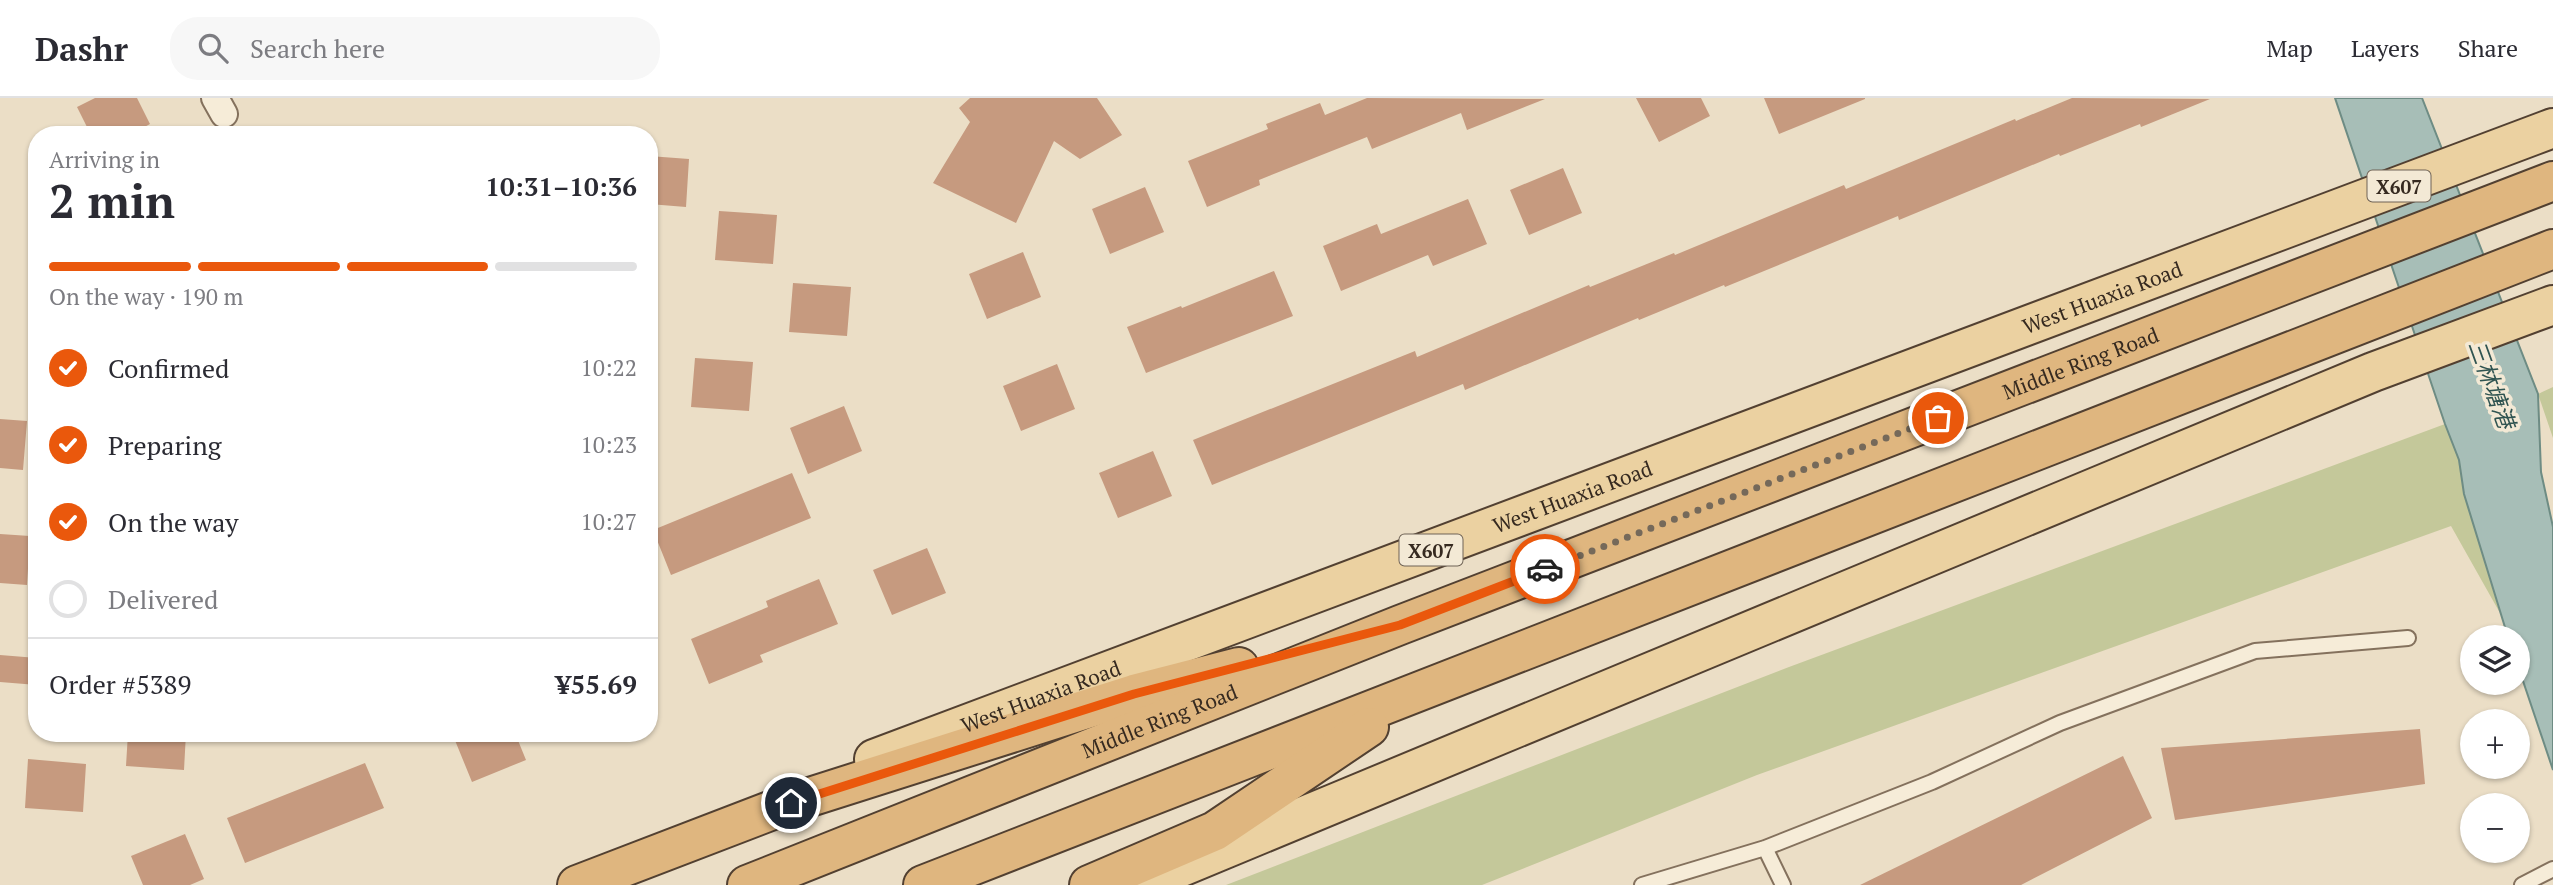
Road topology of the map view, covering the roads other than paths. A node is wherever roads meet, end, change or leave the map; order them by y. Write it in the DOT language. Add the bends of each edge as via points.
graph roads {
  1 [pos="2553,128"];
  2 [pos="2553,181"];
  3 [pos="2553,249"];
  4 [pos="2553,305"];
  5 [pos="1400,625"];
  6 [pos="2409,638"];
  7 [pos="1427,688"];
  8 [pos="1765,848"];
  9 [pos="2553,869"];
  10 [pos="553,885"];
  11 [pos="577,885"];
  12 [pos="747,885"];
  13 [pos="923,885"];
  14 [pos="1088,885"];
  15 [pos="1139,885"];
  16 [pos="1642,885"];
  17 [pos="1783,885"];
  18 [pos="2522,885"];
  1 -- 10 [label="main road, West Huaxia Road / X607" via="862,764"];
  2 -- 5 [label="highway, Middle Ring Road"];
  3 -- 7 [label="highway"];
  4 -- 15 [label="main road" via="2373,372"];
  5 -- 11 [label="highway" via="1121,699 791,803"];
  5 -- 12 [label="highway, Middle Ring Road"];
  6 -- 8 [label="lane" via="2255,651 2060,723 1932,782"];
  7 -- 13 [label="highway"];
  7 -- 14 [label="highway" via="1215,831"];
  8 -- 16 [label="lane"];
  8 -- 17 [label="lane"];
  9 -- 18 [label="lane"];
}
